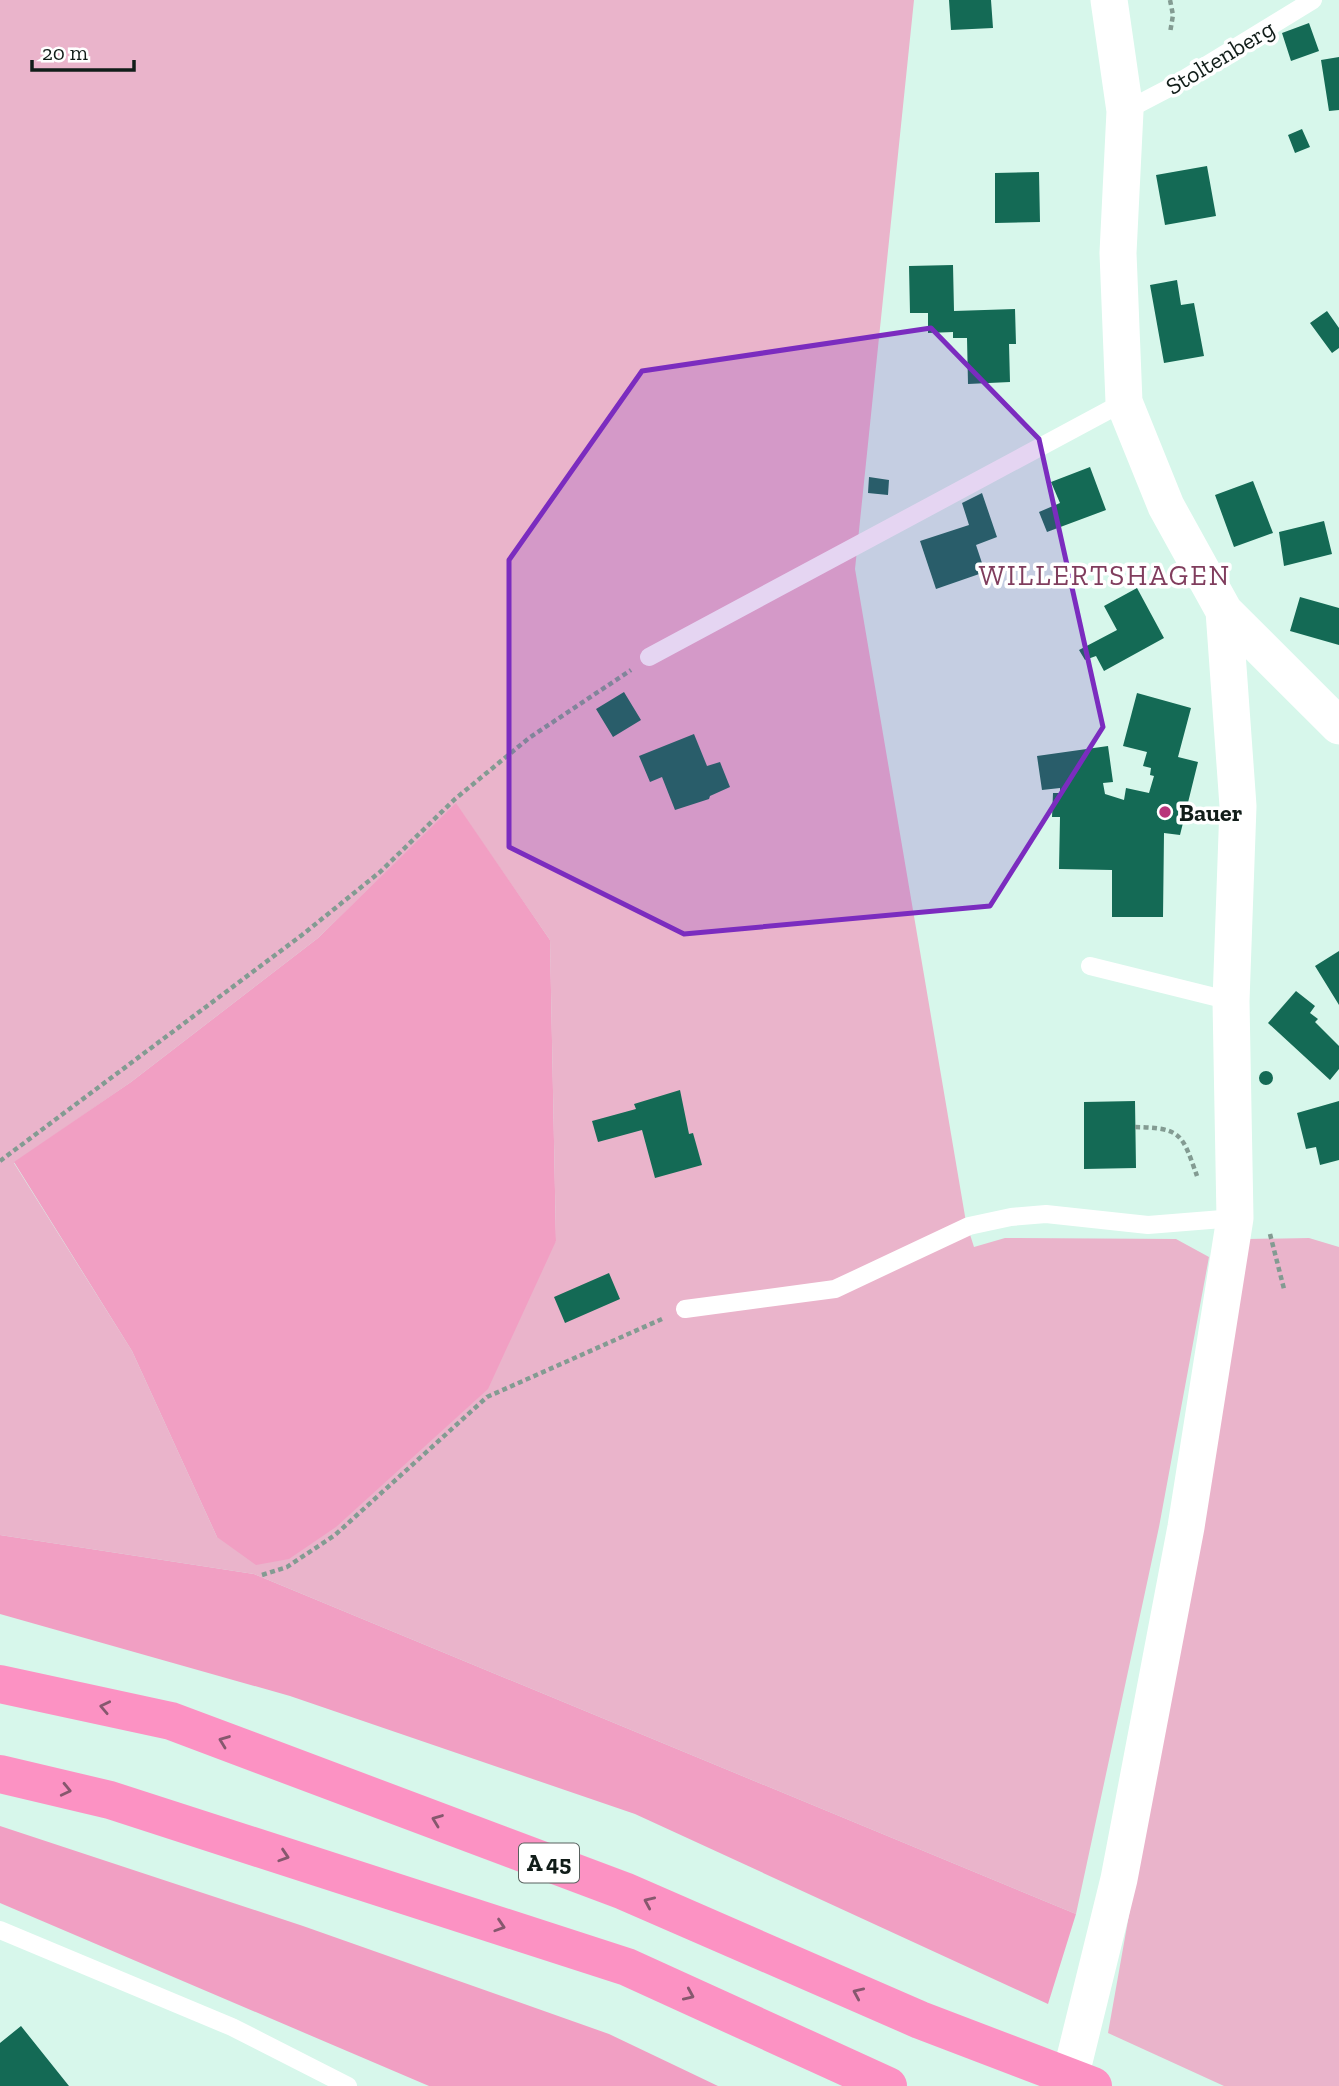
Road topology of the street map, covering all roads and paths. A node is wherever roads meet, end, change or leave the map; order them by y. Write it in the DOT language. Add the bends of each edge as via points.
graph roads {
  1 [pos="1108,0"];
  2 [pos="1170,0"];
  3 [pos="1313,0"];
  4 [pos="1170,33"];
  5 [pos="1125,111"];
  6 [pos="1124,402"];
  7 [pos="1224,611"];
  8 [pos="649,657"];
  9 [pos="1339,726"];
  10 [pos="1090,966"];
  11 [pos="1231,1000"];
  12 [pos="1135,1127"];
  13 [pos="0,1161"];
  14 [pos="1224,1219"];
  15 [pos="685,1309"];
  16 [pos="262,1575"];
  17 [pos="0,1684"];
  18 [pos="0,1774"];
  19 [pos="0,1930"];
  20 [pos="920,2020"];
  21 [pos="348,2086"];
  22 [pos="888,2086"];
  23 [pos="1044,2086"];
  24 [pos="1068,2086"];
  25 [pos="1093,2086"];
  1 -- 5 [label="street"];
  2 -- 4 [label="path"];
  3 -- 5 [label="lane, Stoltenberg" via="1171,88"];
  5 -- 6 [label="street" via="1118,253"];
  6 -- 7 [label="street" via="1166,506"];
  6 -- 8 [label="lane"];
  7 -- 9 [label="street"];
  7 -- 11 [label="street" via="1238,806"];
  8 -- 13 [label="path" via="529,738 455,799 380,872 302,935"];
  10 -- 11 [label="lane"];
  11 -- 14 [label="street"];
  12 -- 14 [label="path" via="1163,1127 1185,1143"];
  14 -- 15 [label="lane" via="1148,1225 1046,1214 1011,1217 969,1226 835,1289"];
  14 -- 24 [label="street" via="1185,1527 1119,1879"];
  15 -- 16 [label="path" via="487,1398 335,1535 287,1567"];
  20 -- 17 [label="highway, A 45, one-way" via="624,1891 171,1721"];
  18 -- 22 [label="highway, one-way" via="110,1800 627,1967"];
  19 -- 21 [label="lane" via="232,2027"];
  20 -- 23 [label="highway, A 45"];
  20 -- 25 [label="highway"];
}
